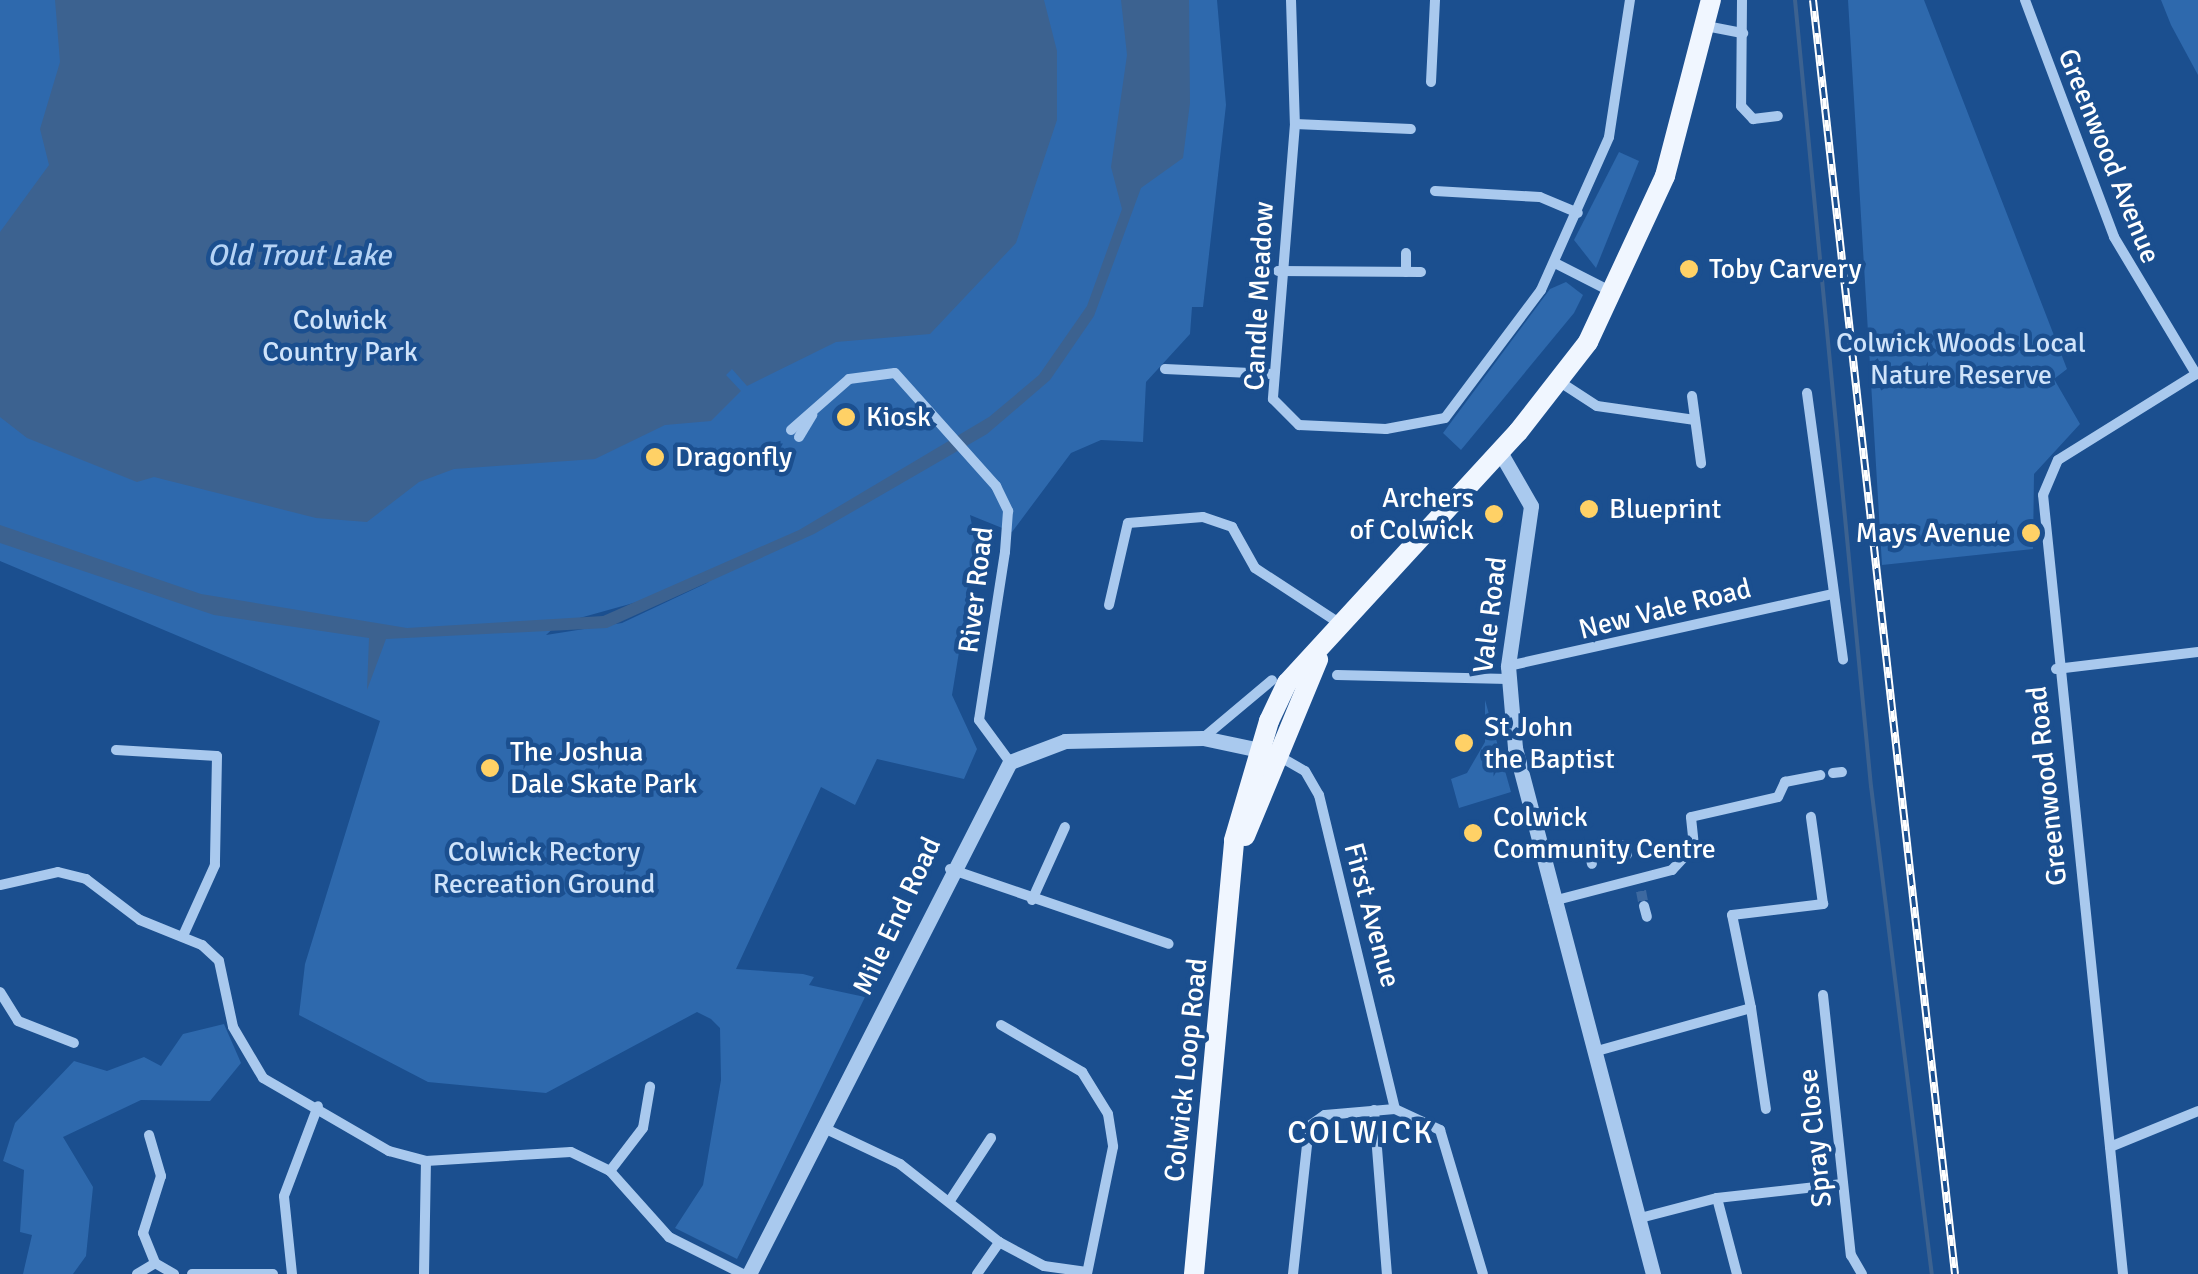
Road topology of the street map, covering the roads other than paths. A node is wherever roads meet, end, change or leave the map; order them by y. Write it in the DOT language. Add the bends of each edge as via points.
graph roads {
  1 [pos="1292,0"];
  2 [pos="1436,0"];
  3 [pos="1630,0"];
  4 [pos="1711,0"];
  5 [pos="1742,0"];
  6 [pos="2024,0"];
  7 [pos="1706,26"];
  8 [pos="1742,33"];
  9 [pos="1432,82"];
  10 [pos="1778,116"];
  11 [pos="1296,124"];
  12 [pos="1411,130"];
  13 [pos="1435,191"];
  14 [pos="1578,213"];
  15 [pos="1406,253"];
  16 [pos="1556,263"];
  17 [pos="1278,271"];
  18 [pos="1406,272"];
  19 [pos="1421,272"];
  20 [pos="1614,293"];
  21 [pos="1178,355"];
  22 [pos="1165,369"];
  23 [pos="1178,370"];
  24 [pos="2197,373"];
  25 [pos="1272,374"];
  26 [pos="1560,382"];
  27 [pos="1807,393"];
  28 [pos="1692,396"];
  29 [pos="1695,420"];
  30 [pos="795,434"];
  31 [pos="1500,452"];
  32 [pos="1702,463"];
  33 [pos="1834,594"];
  34 [pos="1109,605"];
  35 [pos="1336,627"];
  36 [pos="2198,652"];
  37 [pos="1843,660"];
  38 [pos="2056,669"];
  39 [pos="1508,672"];
  40 [pos="1337,675"];
  41 [pos="1272,680"];
  42 [pos="1203,738"];
  43 [pos="116,750"];
  44 [pos="1266,751"];
  45 [pos="1010,762"];
  46 [pos="1820,775"];
  47 [pos="1812,817"];
  48 [pos="1065,828"];
  49 [pos="1055,849"];
  50 [pos="1068,855"];
  51 [pos="950,868"];
  52 [pos="1633,876"];
  53 [pos="0,885"];
  54 [pos="1640,891"];
  55 [pos="1032,900"];
  56 [pos="1552,901"];
  57 [pos="1158,926"];
  58 [pos="183,936"];
  59 [pos="1153,939"];
  60 [pos="1169,944"];
  61 [pos="0,992"];
  62 [pos="1823,995"];
  63 [pos="1751,1008"];
  64 [pos="1000,1025"];
  65 [pos="74,1043"];
  66 [pos="1597,1051"];
  67 [pos="650,1087"];
  68 [pos="318,1106"];
  69 [pos="1395,1109"];
  70 [pos="1766,1109"];
  71 [pos="1374,1110"];
  72 [pos="2198,1111"];
  73 [pos="826,1130"];
  74 [pos="149,1135"];
  75 [pos="991,1138"];
  76 [pos="2110,1147"];
  77 [pos="426,1161"];
  78 [pos="610,1172"];
  79 [pos="1842,1184"];
  80 [pos="1717,1198"];
  81 [pos="951,1199"];
  82 [pos="1644,1218"];
  83 [pos="999,1242"];
  84 [pos="155,1263"];
  85 [pos="1087,1273"];
  86 [pos="137,1274"];
  87 [pos="174,1274"];
  88 [pos="192,1274"];
  89 [pos="273,1274"];
  90 [pos="292,1274"];
  91 [pos="424,1274"];
  92 [pos="746,1274"];
  93 [pos="978,1274"];
  94 [pos="1194,1274"];
  95 [pos="1293,1274"];
  96 [pos="1387,1274"];
  97 [pos="1483,1274"];
  98 [pos="1653,1274"];
  99 [pos="1737,1274"];
  100 [pos="1862,1274"];
  101 [pos="2123,1274"];
  1 -- 11 [label="street, Candle Meadow"];
  2 -- 9 [label="street"];
  3 -- 14 [label="street, Candle Meadow" via="1608,137"];
  4 -- 7 [label="main road"];
  5 -- 8 [label="street"];
  6 -- 24 [label="street, Greenwood Avenue" via="2114,237"];
  7 -- 8 [label="street"];
  7 -- 20 [label="main road" via="1665,176"];
  8 -- 10 [label="street" via="1741,106 1753,119"];
  11 -- 12 [label="street"];
  11 -- 17 [label="street, Candle Meadow"];
  13 -- 14 [label="street" via="1540,196"];
  14 -- 16 [label="street, Candle Meadow"];
  15 -- 18 [label="street"];
  16 -- 20 [label="street"];
  16 -- 25 [label="street, Candle Meadow" via="1495,357 1431,427 1299,425 1272,399"];
  17 -- 18 [label="street"];
  17 -- 25 [label="street, Candle Meadow"];
  18 -- 19 [label="street"];
  20 -- 26 [label="main road"];
  21 -- 23 [label="street"];
  22 -- 23 [label="street"];
  23 -- 25 [label="street"];
  24 -- 38 [label="street, Greenwood Road" via="2047,476"];
  26 -- 29 [label="street" via="1596,406"];
  26 -- 31 [label="main road"];
  27 -- 33 [label="street"];
  28 -- 29 [label="street"];
  29 -- 32 [label="street"];
  30 -- 45 [label="street, River Road" via="872,370 908,380 935,422 996,486 1006,538 979,720"];
  31 -- 35 [label="main road"];
  31 -- 39 [label="street, Vale Road" via="1531,506"];
  33 -- 37 [label="street"];
  33 -- 39 [label="street, New Vale Road"];
  34 -- 35 [label="street" via="1128,523 1203,517 1232,526 1255,568"];
  35 -- 44 [label="main road" via="1288,683"];
  36 -- 38 [label="street"];
  38 -- 76 [label="street, Greenwood Road"];
  39 -- 40 [label="street, New Vale Road"];
  39 -- 56 [label="street, Vale Road"];
  41 -- 42 [label="street"];
  42 -- 44 [label="street"];
  42 -- 45 [label="street" via="1066,741"];
  43 -- 58 [label="street" via="217,756 215,865"];
  44 -- 69 [label="street, First Avenue" via="1305,771 1318,795"];
  44 -- 94 [label="main road, Colwick Loop Road" via="1233,872"];
  45 -- 51 [label="street, Mile End Road"];
  46 -- 52 [label="street" via="1785,782 1778,798 1691,816 1688,861"];
  47 -- 63 [label="street" via="1822,904 1732,915"];
  48 -- 49 [label="street"];
  49 -- 50 [label="street"];
  49 -- 55 [label="street"];
  51 -- 55 [label="street"];
  51 -- 73 [label="street, Mile End Road"];
  52 -- 54 [label="street"];
  52 -- 56 [label="street"];
  53 -- 58 [label="street" via="58,872 86,878 140,920"];
  55 -- 59 [label="street"];
  56 -- 66 [label="street, Vale Road"];
  57 -- 59 [label="street"];
  58 -- 68 [label="street" via="219,961 233,1026 263,1078"];
  59 -- 60 [label="street"];
  61 -- 65 [label="street" via="18,1021"];
  62 -- 79 [label="street, Spray Close"];
  63 -- 66 [label="street"];
  63 -- 70 [label="street"];
  64 -- 85 [label="street" via="1082,1072 1108,1114 1113,1147"];
  66 -- 82 [label="street, Vale Road"];
  67 -- 78 [label="street" via="643,1128"];
  68 -- 77 [label="street" via="389,1151"];
  68 -- 90 [label="street" via="284,1196"];
  69 -- 71 [label="street"];
  69 -- 97 [label="street" via="1440,1130"];
  71 -- 95 [label="street" via="1309,1126"];
  71 -- 96 [label="street"];
  72 -- 76 [label="street"];
  73 -- 81 [label="street"];
  73 -- 92 [label="street, Mile End Road"];
  74 -- 84 [label="street" via="161,1176 143,1233"];
  75 -- 81 [label="street"];
  76 -- 101 [label="street, Greenwood Road"];
  77 -- 78 [label="street" via="571,1152"];
  77 -- 91 [label="street"];
  78 -- 92 [label="street" via="669,1237"];
  79 -- 80 [label="street"];
  79 -- 100 [label="street, Spray Close"];
  80 -- 82 [label="street"];
  80 -- 99 [label="street"];
  81 -- 83 [label="street"];
  82 -- 98 [label="street, Vale Road"];
  83 -- 85 [label="street" via="1044,1266"];
  83 -- 93 [label="street"];
  84 -- 86 [label="street"];
  84 -- 87 [label="street"];
  88 -- 89 [label="street"];
}
